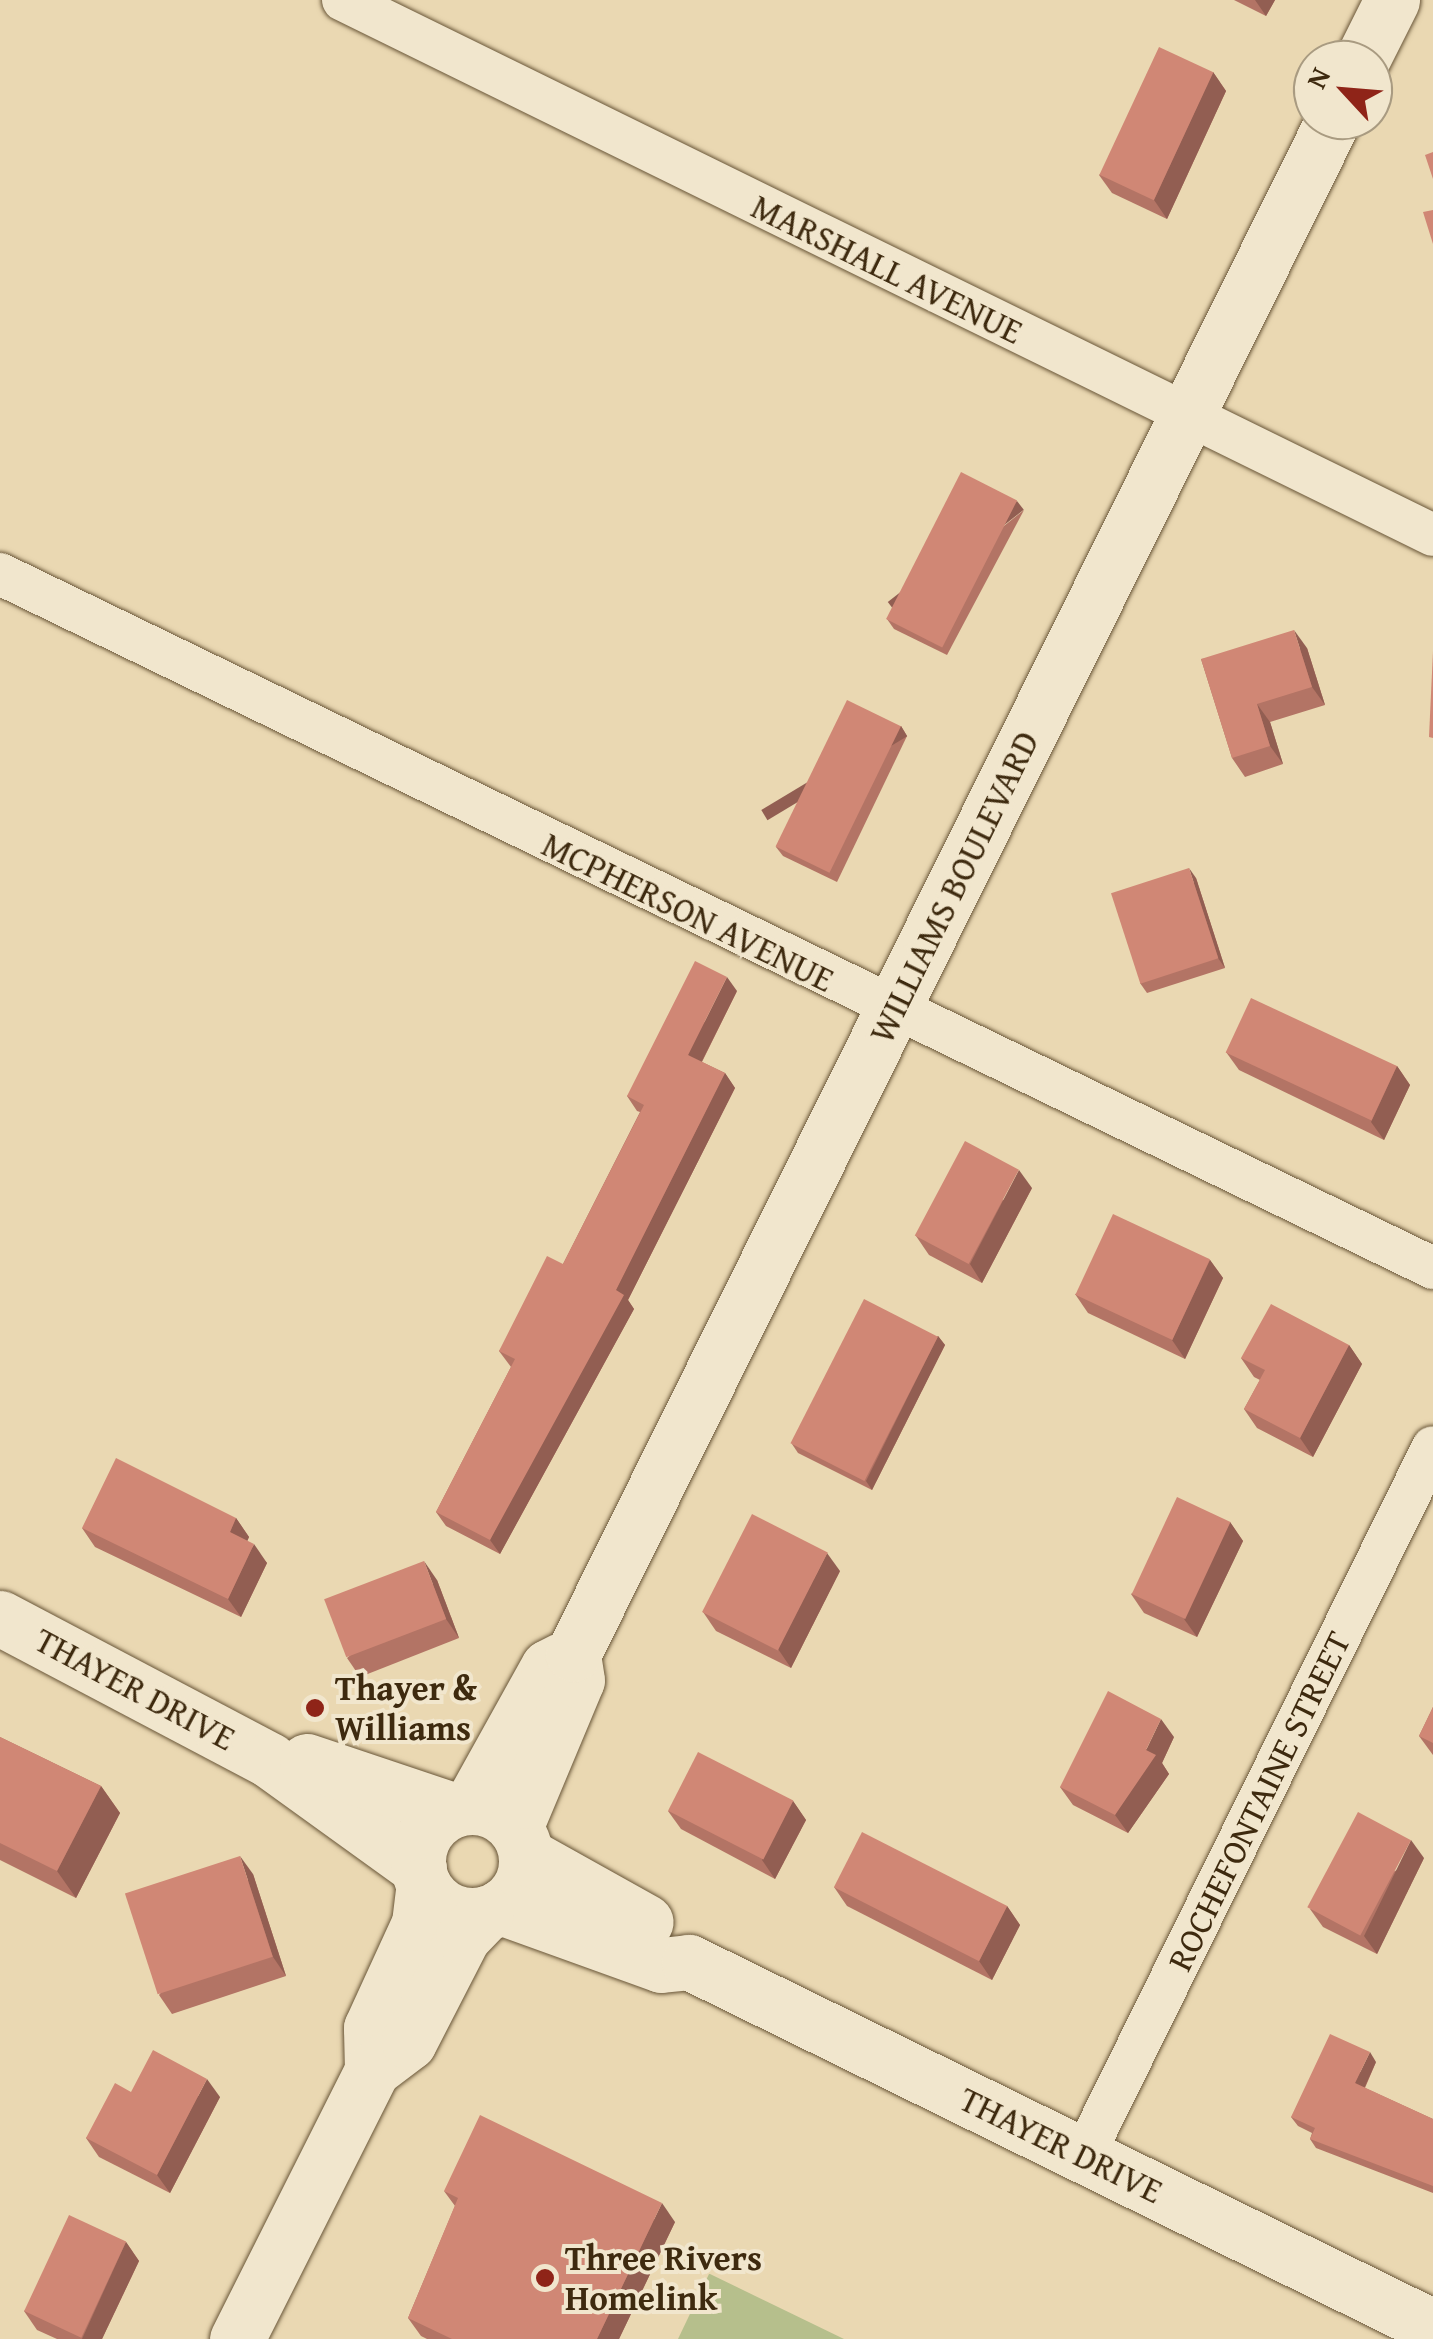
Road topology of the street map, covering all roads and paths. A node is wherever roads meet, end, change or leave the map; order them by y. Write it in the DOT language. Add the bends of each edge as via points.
graph roads {
  1 [pos="343,0"];
  2 [pos="1392,0"];
  3 [pos="1372,40"];
  4 [pos="1323,140"];
  5 [pos="1188,418"];
  6 [pos="1433,535"];
  7 [pos="0,574"];
  8 [pos="892,1012"];
  9 [pos="1433,1268"];
  10 [pos="1433,1447"];
  11 [pos="0,1618"];
  12 [pos="270,1760"];
  13 [pos="491,1825"];
  14 [pos="422,1876"];
  15 [pos="493,1910"];
  16 [pos="689,1962"];
  17 [pos="372,2070"];
  18 [pos="1084,2155"];
  19 [pos="1433,2327"];
  20 [pos="237,2339"];
  1 -- 5 [label="street, MARSHALL AVENUE"];
  2 -- 3 [label="street"];
  4 -- 5 [label="street, WILLIAMS BOULEVARD"];
  5 -- 6 [label="street, MARSHALL AVENUE"];
  5 -- 8 [label="street, WILLIAMS BOULEVARD"];
  7 -- 8 [label="street, MCPHERSON AVENUE"];
  8 -- 9 [label="street, MCPHERSON AVENUE"];
  8 -- 13 [label="street, WILLIAMS BOULEVARD" via="573,1654 548,1667"];
  10 -- 18 [label="street, ROCHEFONTAINE STREET"];
  11 -- 12 [label="street, THAYER DRIVE"];
  12 -- 13 [label="street, THAYER DRIVE" via="310,1761"];
  12 -- 14 [label="street, THAYER DRIVE" via="295,1787"];
  13 -- 14 [label="street" via="426,1834"];
  13 -- 15 [label="street" via="523,1878"];
  13 -- 16 [label="street, THAYER DRIVE" via="677,1937"];
  14 -- 15 [label="street" via="450,1910"];
  14 -- 17 [label="street" via="420,1923 371,2028"];
  15 -- 16 [label="street, THAYER DRIVE" via="661,1965"];
  15 -- 17 [label="street" via="463,1937 409,2042"];
  16 -- 18 [label="street, THAYER DRIVE"];
  17 -- 20 [label="street"];
  18 -- 19 [label="street, THAYER DRIVE"];
}
